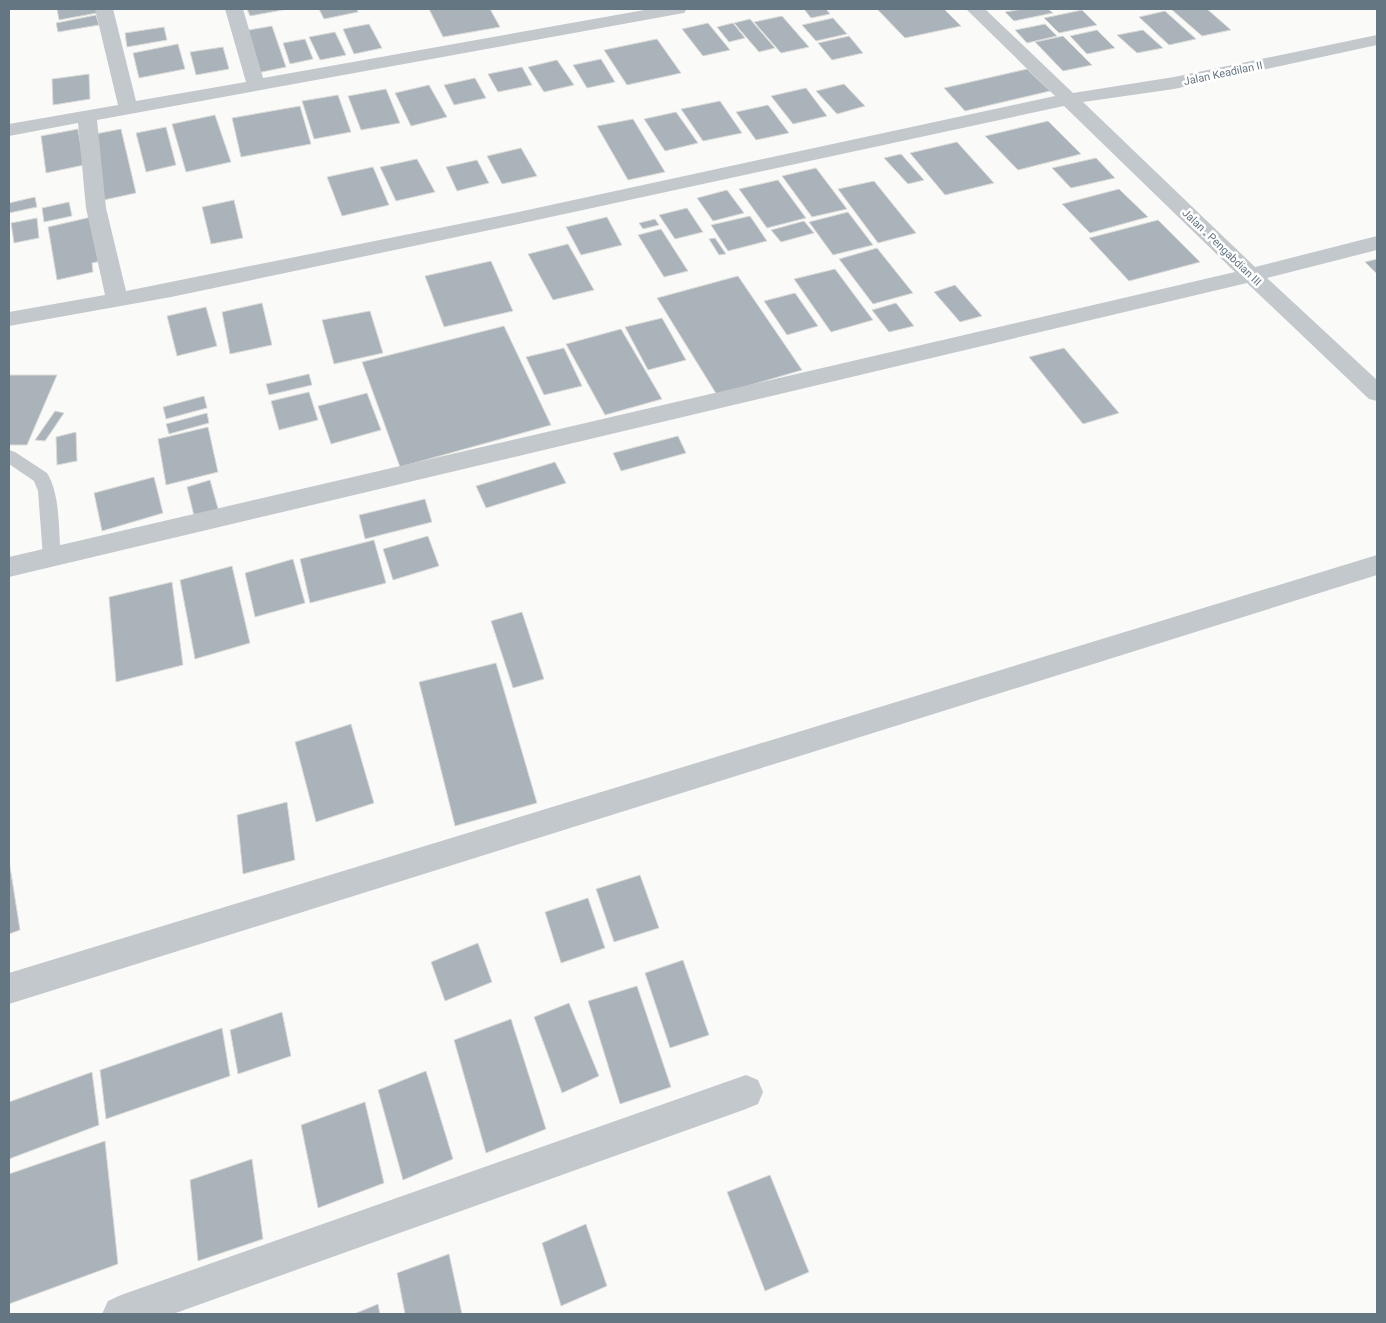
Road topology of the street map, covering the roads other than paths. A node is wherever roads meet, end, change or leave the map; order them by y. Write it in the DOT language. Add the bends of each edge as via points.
graph roads {
  1 [pos="104,9"];
  2 [pos="234,9"];
  3 [pos="678,9"];
  4 [pos="975,9"];
  5 [pos="1377,40"];
  6 [pos="256,85"];
  7 [pos="1068,99"];
  8 [pos="128,108"];
  9 [pos="87,116"];
  10 [pos="9,130"];
  11 [pos="1377,243"];
  12 [pos="1251,275"];
  13 [pos="118,299"];
  14 [pos="9,319"];
  15 [pos="1377,393"];
  16 [pos="9,456"];
  17 [pos="52,557"];
  18 [pos="1377,566"];
  19 [pos="9,567"];
  20 [pos="9,990"];
  21 [pos="746,1092"];
  22 [pos="121,1314"];
  1 -- 8 [label="street"];
  2 -- 6 [label="street"];
  3 -- 6 [label="street"];
  4 -- 7 [label="street, Jalan . Pengabdian III"];
  5 -- 7 [label="street, Jalan Keadilan II" via="1174,83"];
  6 -- 8 [label="street"];
  7 -- 12 [label="street, Jalan . Pengabdian III"];
  7 -- 13 [label="street, Jalan Keadilan II" via="514,219"];
  8 -- 9 [label="street"];
  9 -- 10 [label="street"];
  9 -- 13 [label="street" via="96,208"];
  11 -- 12 [label="street"];
  12 -- 15 [label="street, Jalan . Pengabdian III"];
  12 -- 17 [label="street"];
  13 -- 14 [label="street, Jalan Keadilan II"];
  16 -- 17 [label="lane" via="41,477 46,491"];
  17 -- 19 [label="street"];
  18 -- 20 [label="street"];
  21 -- 22 [label="street"];
}
